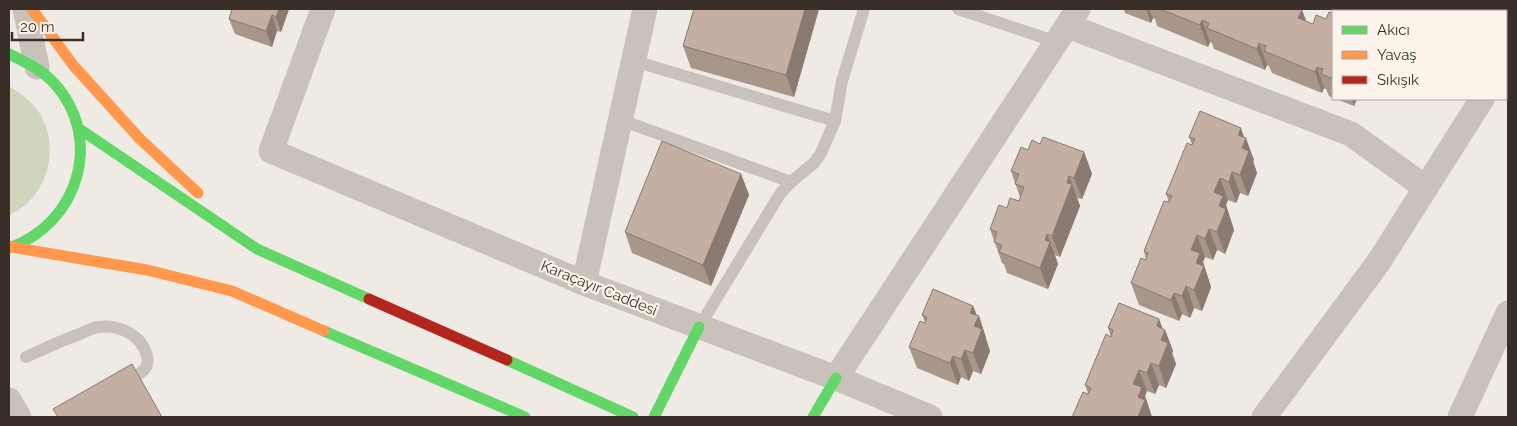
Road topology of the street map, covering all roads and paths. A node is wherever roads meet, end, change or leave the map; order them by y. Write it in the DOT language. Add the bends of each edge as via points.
graph roads {
  1 [pos="25,9"];
  2 [pos="32,9"];
  3 [pos="323,9"];
  4 [pos="646,9"];
  5 [pos="864,9"];
  6 [pos="958,9"];
  7 [pos="1068,26"];
  8 [pos="9,54"];
  9 [pos="634,61"];
  10 [pos="37,67"];
  11 [pos="1481,100"];
  12 [pos="620,120"];
  13 [pos="835,121"];
  14 [pos="78,128"];
  15 [pos="791,182"];
  16 [pos="1426,188"];
  17 [pos="10,247"];
  18 [pos="257,249"];
  19 [pos="584,283"];
  20 [pos="1508,313"];
  21 [pos="699,327"];
  22 [pos="26,357"];
  23 [pos="836,378"];
  24 [pos="112,391"];
  25 [pos="9,400"];
  26 [pos="20,417"];
  27 [pos="525,417"];
  28 [pos="633,417"];
  29 [pos="654,417"];
  30 [pos="813,417"];
  31 [pos="930,417"];
  32 [pos="1264,417"];
  33 [pos="1460,417"];
  1 -- 10 [label="street"];
  2 -- 18 [label="street" via="72,65 140,139"];
  3 -- 19 [label="street, Karaçayır Caddesi" via="271,151"];
  4 -- 9 [label="street"];
  5 -- 13 [label="lane" via="842,81"];
  6 -- 7 [label="lane"];
  7 -- 16 [label="street" via="1351,134"];
  7 -- 23 [label="street"];
  8 -- 10 [label="street"];
  9 -- 12 [label="street"];
  9 -- 13 [label="lane"];
  10 -- 14 [label="street" via="63,93"];
  11 -- 16 [label="street"];
  12 -- 15 [label="lane"];
  12 -- 19 [label="street"];
  13 -- 15 [label="lane" via="814,163"];
  14 -- 17 [label="street" via="80,165 68,201 44,229 29,240"];
  14 -- 18 [label="street"];
  15 -- 21 [label="lane" via="780,194"];
  16 -- 32 [label="street" via="1378,263"];
  17 -- 27 [label="street" via="147,270 232,291"];
  18 -- 28 [label="street"];
  19 -- 21 [label="street, Karaçayır Caddesi"];
  20 -- 33 [label="street"];
  21 -- 23 [label="street, Karaçayır Caddesi"];
  21 -- 29 [label="street"];
  22 -- 24 [label="lane" via="98,327 114,327 128,332 145,347 148,362 145,369"];
  23 -- 30 [label="street"];
  23 -- 31 [label="street, Karaçayır Caddesi"];
  25 -- 26 [label="street"];
}
